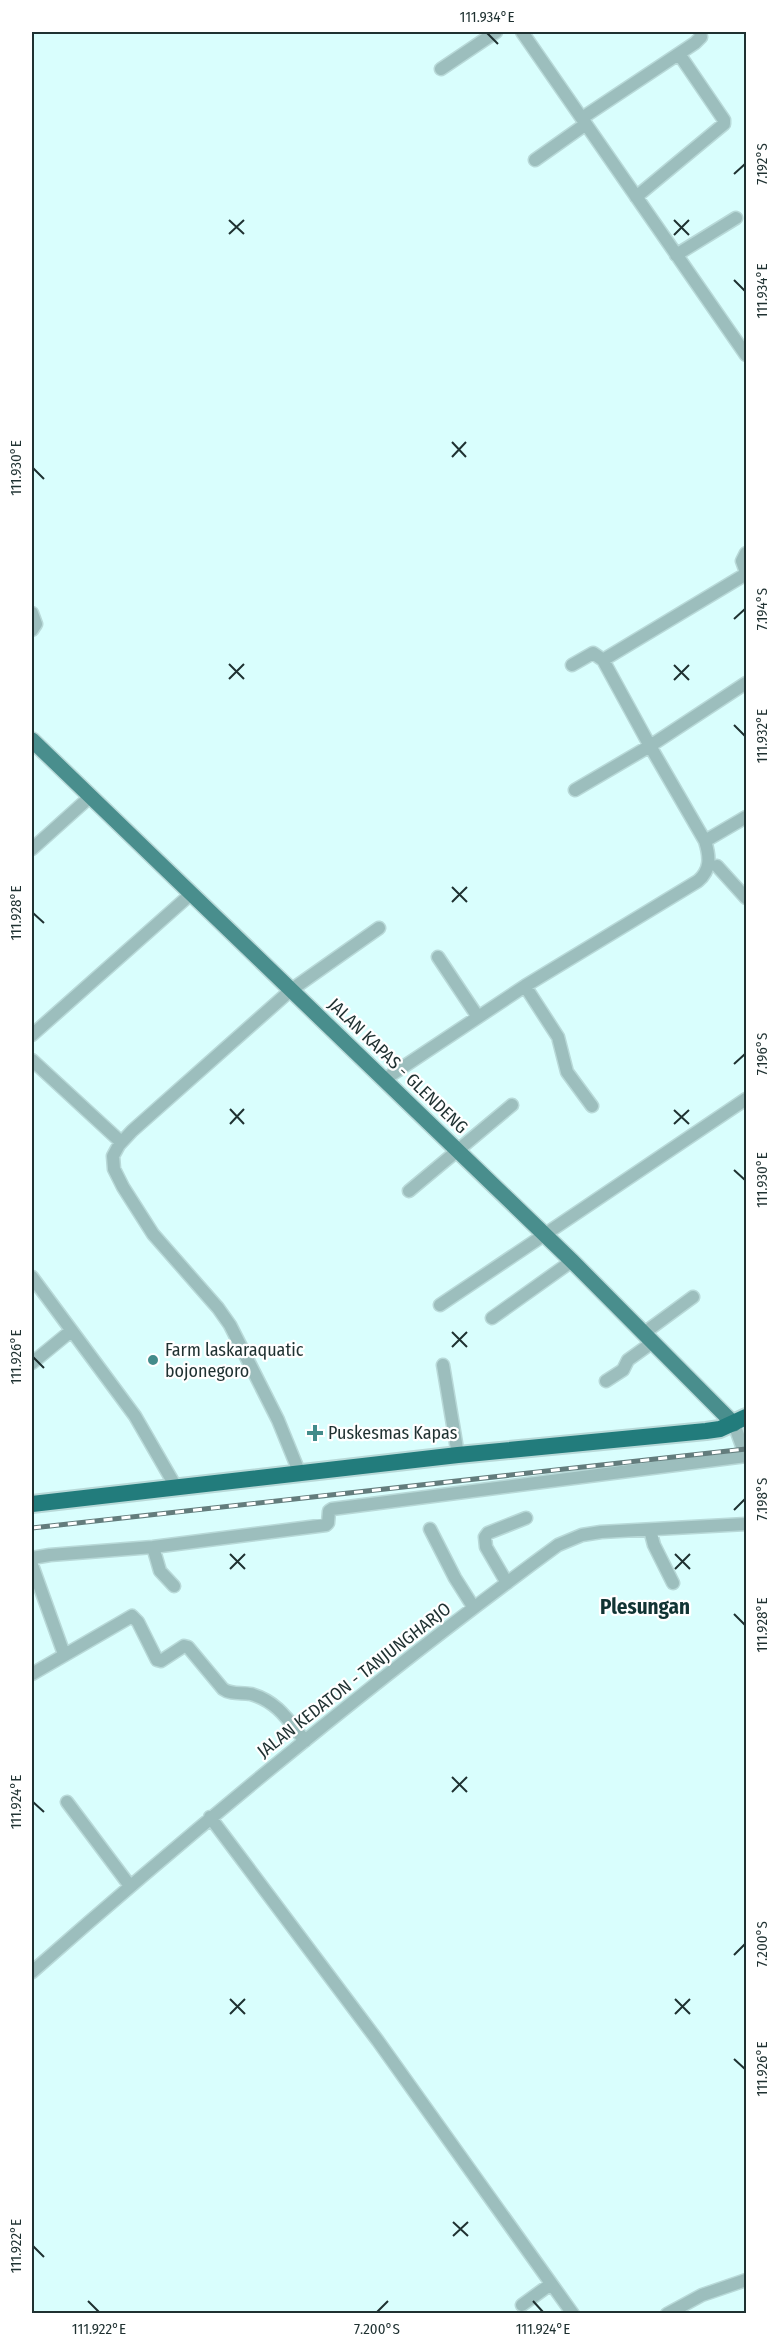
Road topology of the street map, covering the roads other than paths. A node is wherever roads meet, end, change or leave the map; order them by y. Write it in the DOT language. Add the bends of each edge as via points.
graph roads {
  1 [pos="496,32"];
  2 [pos="522,32"];
  3 [pos="700,32"];
  4 [pos="679,54"];
  5 [pos="441,69"];
  6 [pos="584,121"];
  7 [pos="535,160"];
  8 [pos="636,197"];
  9 [pos="736,218"];
  10 [pos="676,255"];
  11 [pos="747,355"];
  12 [pos="747,553"];
  13 [pos="747,573"];
  14 [pos="32,613"];
  15 [pos="32,630"];
  16 [pos="603,660"];
  17 [pos="572,665"];
  18 [pos="747,683"];
  19 [pos="32,740"];
  20 [pos="650,746"];
  21 [pos="575,790"];
  22 [pos="91,796"];
  23 [pos="747,817"];
  24 [pos="706,846"];
  25 [pos="32,849"];
  26 [pos="717,866"];
  27 [pos="704,876"];
  28 [pos="191,894"];
  29 [pos="747,898"];
  30 [pos="380,928"];
  31 [pos="438,957"];
  32 [pos="525,986"];
  33 [pos="291,990"];
  34 [pos="478,1017"];
  35 [pos="32,1035"];
  36 [pos="32,1060"];
  37 [pos="385,1079"];
  38 [pos="747,1099"];
  39 [pos="512,1105"];
  40 [pos="591,1106"];
  41 [pos="121,1142"];
  42 [pos="458,1151"];
  43 [pos="409,1191"];
  44 [pos="545,1236"];
  45 [pos="572,1261"];
  46 [pos="32,1277"];
  47 [pos="693,1297"];
  48 [pos="440,1305"];
  49 [pos="492,1318"];
  50 [pos="71,1331"];
  51 [pos="648,1337"];
  52 [pos="32,1363"];
  53 [pos="443,1365"];
  54 [pos="606,1381"];
  55 [pos="740,1420"];
  56 [pos="458,1455"];
  57 [pos="746,1456"];
  58 [pos="300,1474"];
  59 [pos="176,1487"];
  60 [pos="32,1504"];
  61 [pos="526,1518"];
  62 [pos="747,1524"];
  63 [pos="430,1529"];
  64 [pos="650,1530"];
  65 [pos="153,1547"];
  66 [pos="32,1558"];
  67 [pos="32,1565"];
  68 [pos="507,1583"];
  69 [pos="673,1583"];
  70 [pos="174,1586"];
  71 [pos="474,1608"];
  72 [pos="64,1654"];
  73 [pos="32,1674"];
  74 [pos="305,1741"];
  75 [pos="67,1802"];
  76 [pos="210,1817"];
  77 [pos="130,1886"];
  78 [pos="32,1972"];
  79 [pos="747,2280"];
  80 [pos="551,2284"];
  81 [pos="522,2305"];
  82 [pos="573,2313"];
  83 [pos="667,2313"];
  1 -- 5 [label="street"];
  2 -- 6 [label="street"];
  3 -- 4 [label="street" via="702,36"];
  4 -- 6 [label="street" via="644,75"];
  4 -- 8 [label="street" via="724,124"];
  6 -- 7 [label="street"];
  6 -- 8 [label="street"];
  8 -- 10 [label="street"];
  9 -- 10 [label="street"];
  10 -- 11 [label="street"];
  12 -- 13 [label="street" via="742,562"];
  13 -- 16 [label="street"];
  14 -- 15 [label="street" via="36,624"];
  16 -- 17 [label="street" via="593,653"];
  16 -- 20 [label="street"];
  18 -- 20 [label="street"];
  19 -- 22 [label="main road, JALAN KAPAS - GLENDENG"];
  20 -- 21 [label="street"];
  20 -- 24 [label="street"];
  22 -- 25 [label="street"];
  22 -- 28 [label="main road, JALAN KAPAS - GLENDENG"];
  23 -- 24 [label="street"];
  24 -- 26 [label="street"];
  24 -- 27 [label="street" via="709,861"];
  26 -- 27 [label="street"];
  26 -- 29 [label="street"];
  27 -- 32 [label="street"];
  28 -- 33 [label="main road, JALAN KAPAS - GLENDENG"];
  28 -- 35 [label="street"];
  30 -- 33 [label="street"];
  31 -- 34 [label="street"];
  32 -- 34 [label="street"];
  32 -- 40 [label="street" via="558,1037 567,1072"];
  33 -- 37 [label="main road, JALAN KAPAS - GLENDENG"];
  33 -- 41 [label="street"];
  34 -- 37 [label="street"];
  36 -- 41 [label="street"];
  37 -- 42 [label="main road, JALAN KAPAS - GLENDENG"];
  38 -- 44 [label="street"];
  39 -- 42 [label="street"];
  41 -- 58 [label="street" via="113,1160 123,1187 166,1251 212,1300 230,1326"];
  42 -- 43 [label="street"];
  42 -- 44 [label="main road, JALAN KAPAS - GLENDENG"];
  44 -- 45 [label="main road, JALAN KAPAS - GLENDENG"];
  44 -- 48 [label="street"];
  45 -- 49 [label="street"];
  45 -- 51 [label="main road, JALAN KAPAS - GLENDENG"];
  46 -- 50 [label="street"];
  47 -- 51 [label="street"];
  50 -- 52 [label="street"];
  50 -- 59 [label="street" via="147,1434"];
  51 -- 54 [label="street" via="623,1370"];
  51 -- 55 [label="main road, JALAN KAPAS - GLENDENG"];
  53 -- 56 [label="street"];
  55 -- 56 [label="highway" via="706,1431"];
  55 -- 57 [label="street"];
  56 -- 58 [label="highway"];
  57 -- 65 [label="street" via="332,1509 326,1525"];
  58 -- 59 [label="highway"];
  59 -- 60 [label="highway"];
  61 -- 68 [label="street" via="485,1537 486,1547"];
  62 -- 64 [label="street, JALAN KEDATON - TANJUNGHARJO"];
  63 -- 71 [label="street"];
  64 -- 68 [label="street, JALAN KEDATON - TANJUNGHARJO" via="582,1535 558,1545"];
  64 -- 69 [label="street"];
  65 -- 66 [label="street"];
  65 -- 70 [label="street" via="160,1571"];
  67 -- 72 [label="street"];
  68 -- 71 [label="street, JALAN KEDATON - TANJUNGHARJO"];
  71 -- 74 [label="street, JALAN KEDATON - TANJUNGHARJO"];
  72 -- 73 [label="street"];
  72 -- 74 [label="street" via="132,1616 158,1660 188,1647 223,1689 276,1705"];
  74 -- 76 [label="street, JALAN KEDATON - TANJUNGHARJO"];
  75 -- 77 [label="street"];
  76 -- 77 [label="street, JALAN KEDATON - TANJUNGHARJO"];
  76 -- 80 [label="street" via="378,2041"];
  77 -- 78 [label="street, JALAN KEDATON - TANJUNGHARJO"];
  79 -- 83 [label="street" via="702,2295"];
  80 -- 81 [label="street"];
  80 -- 82 [label="street"];
}
